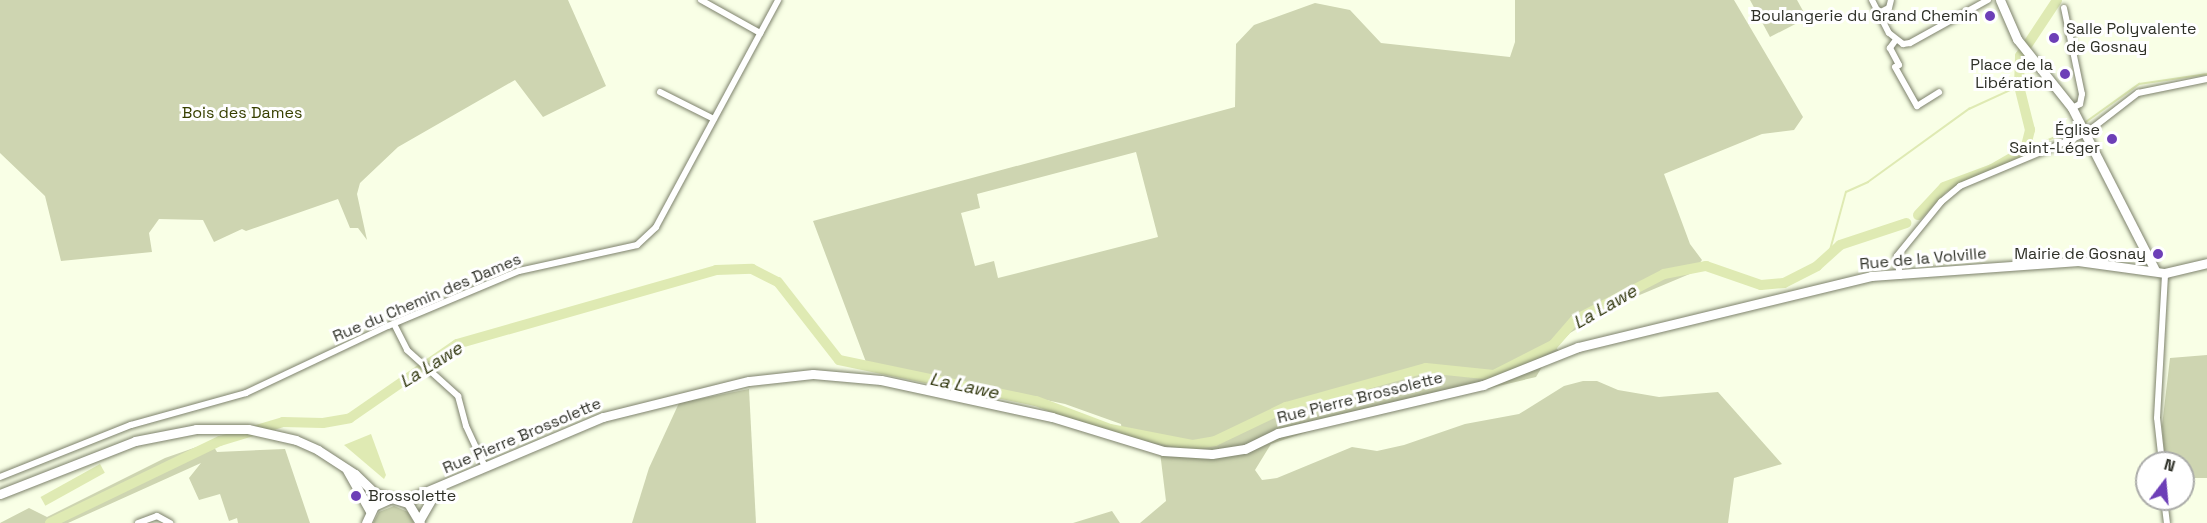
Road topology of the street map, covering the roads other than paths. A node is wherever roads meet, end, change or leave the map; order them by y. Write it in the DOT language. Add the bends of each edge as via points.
graph roads {
  1 [pos="701,0"];
  2 [pos="778,0"];
  3 [pos="1872,0"];
  4 [pos="1891,0"];
  5 [pos="1988,0"];
  6 [pos="2000,0"];
  7 [pos="2064,8"];
  8 [pos="1879,13"];
  9 [pos="760,33"];
  10 [pos="1895,41"];
  11 [pos="2207,79"];
  12 [pos="660,92"];
  13 [pos="1939,92"];
  14 [pos="2072,108"];
  15 [pos="714,119"];
  16 [pos="2083,127"];
  17 [pos="2207,264"];
  18 [pos="2155,270"];
  19 [pos="2165,273"];
  20 [pos="1900,276"];
  21 [pos="394,324"];
  22 [pos="1458,389"];
  23 [pos="2161,451"];
  24 [pos="485,467"];
  25 [pos="347,470"];
  26 [pos="0,477"];
  27 [pos="438,488"];
  28 [pos="0,494"];
  29 [pos="389,499"];
  30 [pos="404,501"];
  31 [pos="370,511"];
  32 [pos="420,521"];
  33 [pos="365,522"];
  34 [pos="138,523"];
  35 [pos="170,523"];
  1 -- 9 [label="street"];
  2 -- 9 [label="street, Rue du Chemin des Dames"];
  3 -- 8 [label="street"];
  4 -- 8 [label="street" via="1889,8"];
  5 -- 10 [label="street" via="1910,44"];
  6 -- 14 [label="street" via="2023,47"];
  7 -- 14 [label="street" via="2082,94 2080,104"];
  8 -- 10 [label="street"];
  9 -- 15 [label="street, Rue du Chemin des Dames"];
  10 -- 13 [label="street" via="1890,48 1899,65 1894,67 1917,106"];
  11 -- 16 [label="street" via="2139,93"];
  12 -- 15 [label="street"];
  14 -- 16 [label="street"];
  15 -- 21 [label="street, Rue du Chemin des Dames" via="656,228 637,245 519,271"];
  16 -- 18 [label="street"];
  16 -- 20 [label="street" via="1960,186 1941,202 1897,256"];
  17 -- 19 [label="street"];
  18 -- 19 [label="street, Rue de la Volville"];
  18 -- 20 [label="street, Rue de la Volville" via="2078,261"];
  19 -- 23 [label="street" via="2157,418"];
  20 -- 22 [label="street, Rue de la Volville" via="1871,276 1578,347 1502,379"];
  21 -- 24 [label="street" via="406,350 458,396 466,426"];
  21 -- 26 [label="street, Rue du Chemin des Dames" via="246,393 130,425"];
  22 -- 24 [label="street, Rue Pierre Brossolette" via="1278,433 1245,449 1190,454 1163,451 1052,417 968,398 882,380 813,374 749,381 640,405 540,441"];
  24 -- 27 [label="street, Rue Pierre Brossolette"];
  25 -- 28 [label="street" via="318,450 276,434 218,428 167,432 135,441"];
  25 -- 29 [label="street" via="375,493"];
  25 -- 31 [label="street"];
  27 -- 30 [label="street, Rue Pierre Brossolette"];
  27 -- 32 [label="street, Rue Pierre Brossolette" via="425,504"];
  29 -- 30 [label="street"];
  29 -- 31 [label="street"];
  30 -- 32 [label="street"];
  31 -- 33 [label="street"];
  34 -- 35 [label="street" via="157,516"];
}
